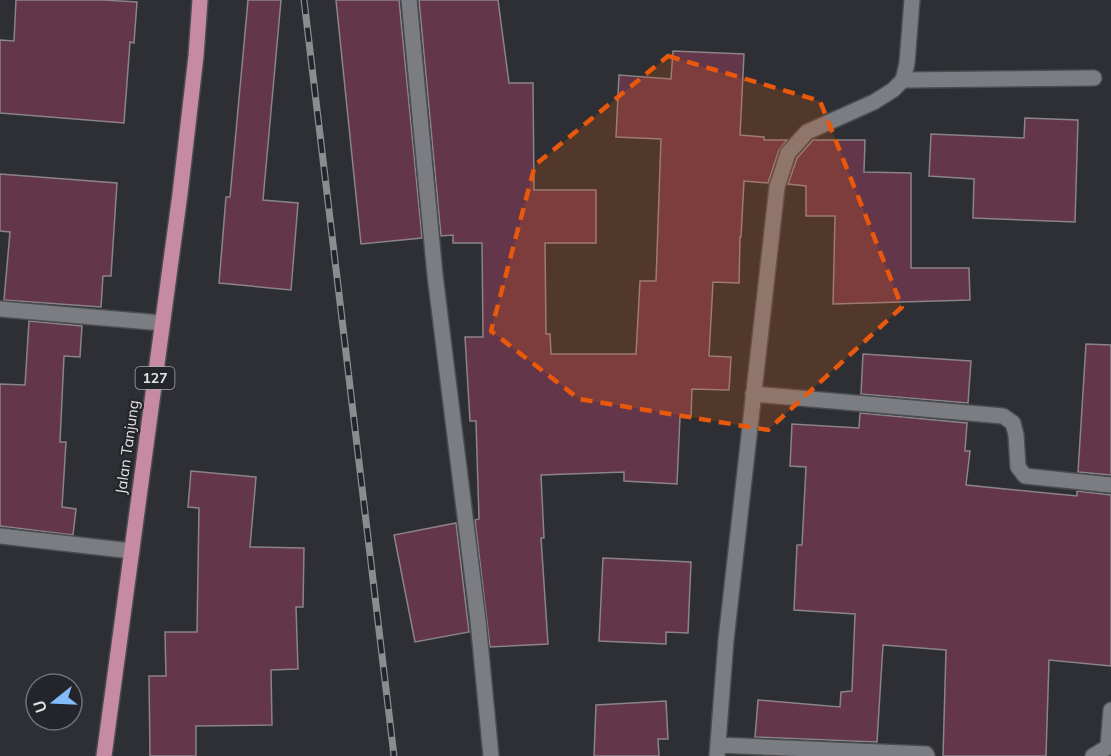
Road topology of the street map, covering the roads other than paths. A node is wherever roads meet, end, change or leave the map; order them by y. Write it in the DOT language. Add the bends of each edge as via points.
graph roads {
  1 [pos="200,0"];
  2 [pos="408,0"];
  3 [pos="912,0"];
  4 [pos="1094,78"];
  5 [pos="903,80"];
  6 [pos="0,309"];
  7 [pos="162,323"];
  8 [pos="753,394"];
  9 [pos="1111,485"];
  10 [pos="0,536"];
  11 [pos="132,551"];
  12 [pos="1111,710"];
  13 [pos="1110,747"];
  14 [pos="717,751"];
  15 [pos="104,756"];
  16 [pos="491,756"];
  17 [pos="927,756"];
  18 [pos="1093,756"];
  1 -- 7 [label="main road, Jalan Tanjung / 127"];
  2 -- 16 [label="street" via="435,275"];
  3 -- 5 [label="street"];
  4 -- 5 [label="street"];
  5 -- 8 [label="street" via="873,102 807,132 788,153 777,187"];
  6 -- 7 [label="street"];
  7 -- 11 [label="main road, Jalan Tanjung / 127"];
  8 -- 9 [label="street" via="1003,416 1012,423 1018,467 1025,476"];
  8 -- 14 [label="street"];
  10 -- 11 [label="street"];
  11 -- 15 [label="main road, Jalan Tanjung / 127"];
  12 -- 13 [label="street"];
  13 -- 18 [label="street"];
  14 -- 17 [label="street"];
}
